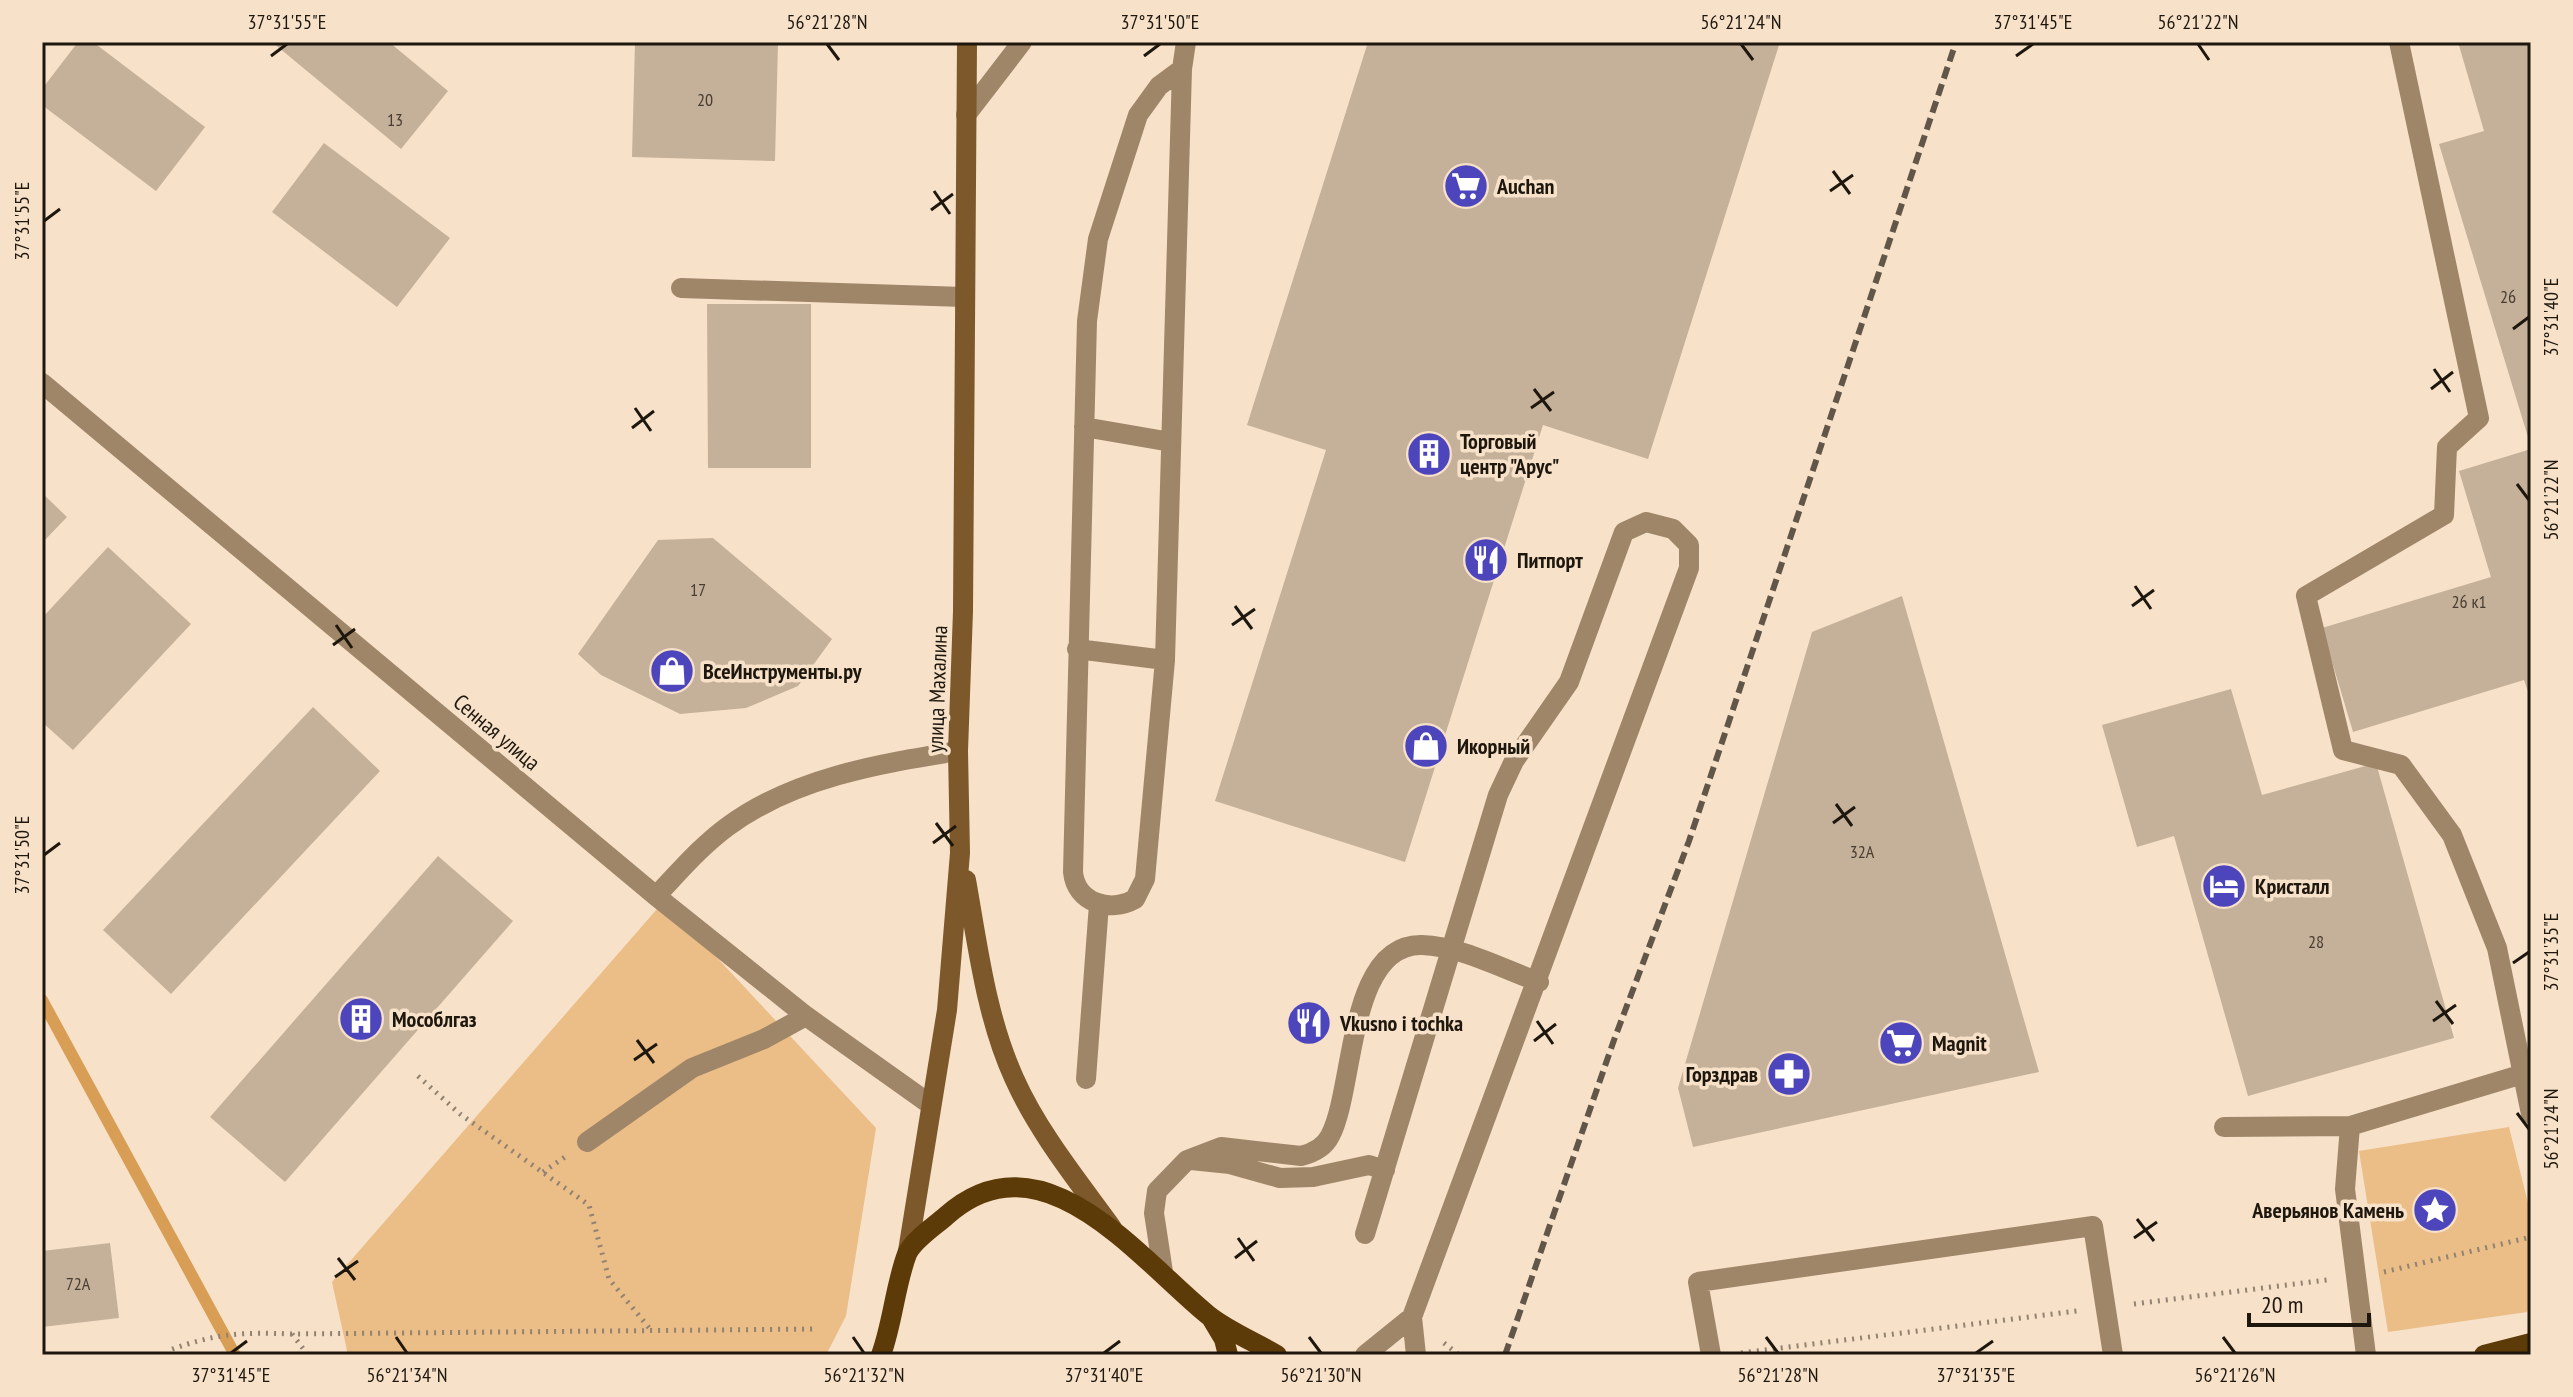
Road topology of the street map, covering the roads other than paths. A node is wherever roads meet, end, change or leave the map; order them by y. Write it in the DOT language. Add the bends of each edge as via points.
graph roads {
  1 [pos="967,42"];
  2 [pos="1022,42"];
  3 [pos="1186,42"];
  4 [pos="2399,42"];
  5 [pos="1182,69"];
  6 [pos="966,115"];
  7 [pos="681,288"];
  8 [pos="964,297"];
  9 [pos="42,383"];
  10 [pos="1084,427"];
  11 [pos="1171,442"];
  12 [pos="1077,649"];
  13 [pos="1165,660"];
  14 [pos="958,751"];
  15 [pos="960,853"];
  16 [pos="656,896"];
  17 [pos="1099,904"];
  18 [pos="1453,951"];
  19 [pos="1539,982"];
  20 [pos="806,1016"];
  21 [pos="2523,1074"];
  22 [pos="1086,1079"];
  23 [pos="931,1105"];
  24 [pos="2531,1114"];
  25 [pos="2350,1126"];
  26 [pos="2224,1127"];
  27 [pos="587,1142"];
  28 [pos="1187,1160"];
  29 [pos="1385,1170"];
  30 [pos="1112,1229"];
  31 [pos="1365,1234"];
  32 [pos="908,1251"];
  33 [pos="1163,1272"];
  34 [pos="1210,1316"];
  35 [pos="1412,1317"];
  36 [pos="889,1333"];
  37 [pos="2531,1343"];
  38 [pos="881,1355"];
  39 [pos="892,1355"];
  40 [pos="1228,1355"];
  41 [pos="1277,1355"];
  42 [pos="1365,1355"];
  43 [pos="1416,1355"];
  44 [pos="1711,1355"];
  45 [pos="2113,1355"];
  46 [pos="2366,1355"];
  47 [pos="2484,1355"];
  1 -- 6 [label="street, улица Махалина"];
  2 -- 6 [label="street"];
  3 -- 5 [label="street"];
  4 -- 21 [label="street" via="2479,418 2447,447 2444,515 2306,596 2343,750 2401,765 2452,835 2497,948"];
  5 -- 10 [label="street" via="1159,86 1138,115 1098,239 1087,321"];
  5 -- 11 [label="street"];
  6 -- 8 [label="street, улица Махалина"];
  7 -- 8 [label="street"];
  8 -- 14 [label="street, улица Махалина"];
  9 -- 16 [label="street, Сенная улица"];
  10 -- 11 [label="street"];
  10 -- 12 [label="street"];
  11 -- 13 [label="street"];
  12 -- 13 [label="street"];
  12 -- 17 [label="street" via="1073,872 1078,890"];
  13 -- 17 [label="street" via="1142,890 1126,905"];
  14 -- 15 [label="street, улица Махалина"];
  14 -- 16 [label="street" via="876,764 781,795 728,827"];
  15 -- 23 [label="street, улица Махалина" via="947,1010"];
  15 -- 30 [label="street" via="992,1018 1015,1080"];
  16 -- 20 [label="street, Сенная улица"];
  17 -- 22 [label="street"];
  18 -- 19 [label="street"];
  18 -- 19 [label="street" via="1498,795 1514,761 1569,682 1619,542 1634,524 1658,524 1682,536 1692,556 1689,568"];
  18 -- 28 [label="street" via="1409,946 1376,972 1367,988 1331,1135 1323,1145 1301,1156 1221,1147"];
  18 -- 29 [label="street"];
  19 -- 35 [label="street"];
  20 -- 23 [label="street, Сенная улица"];
  20 -- 27 [label="street" via="692,1068"];
  21 -- 24 [label="street"];
  21 -- 25 [label="street"];
  23 -- 32 [label="street, улица Махалина"];
  25 -- 26 [label="street"];
  25 -- 46 [label="street" via="2345,1189"];
  28 -- 29 [label="street" via="1230,1164 1280,1178 1369,1165"];
  28 -- 33 [label="street" via="1157,1191 1154,1213"];
  29 -- 31 [label="street"];
  30 -- 32 [label="main road" via="1047,1192 1012,1187 957,1206"];
  30 -- 33 [label="main road"];
  32 -- 36 [label="main road, улица Махалина"];
  33 -- 34 [label="main road"];
  34 -- 40 [label="main road"];
  34 -- 41 [label="main road"];
  35 -- 42 [label="street"];
  35 -- 43 [label="street"];
  36 -- 38 [label="main road"];
  36 -- 39 [label="main road"];
  37 -- 47 [label="main road"];
  44 -- 45 [label="street" via="1698,1282 2093,1226"];
}
